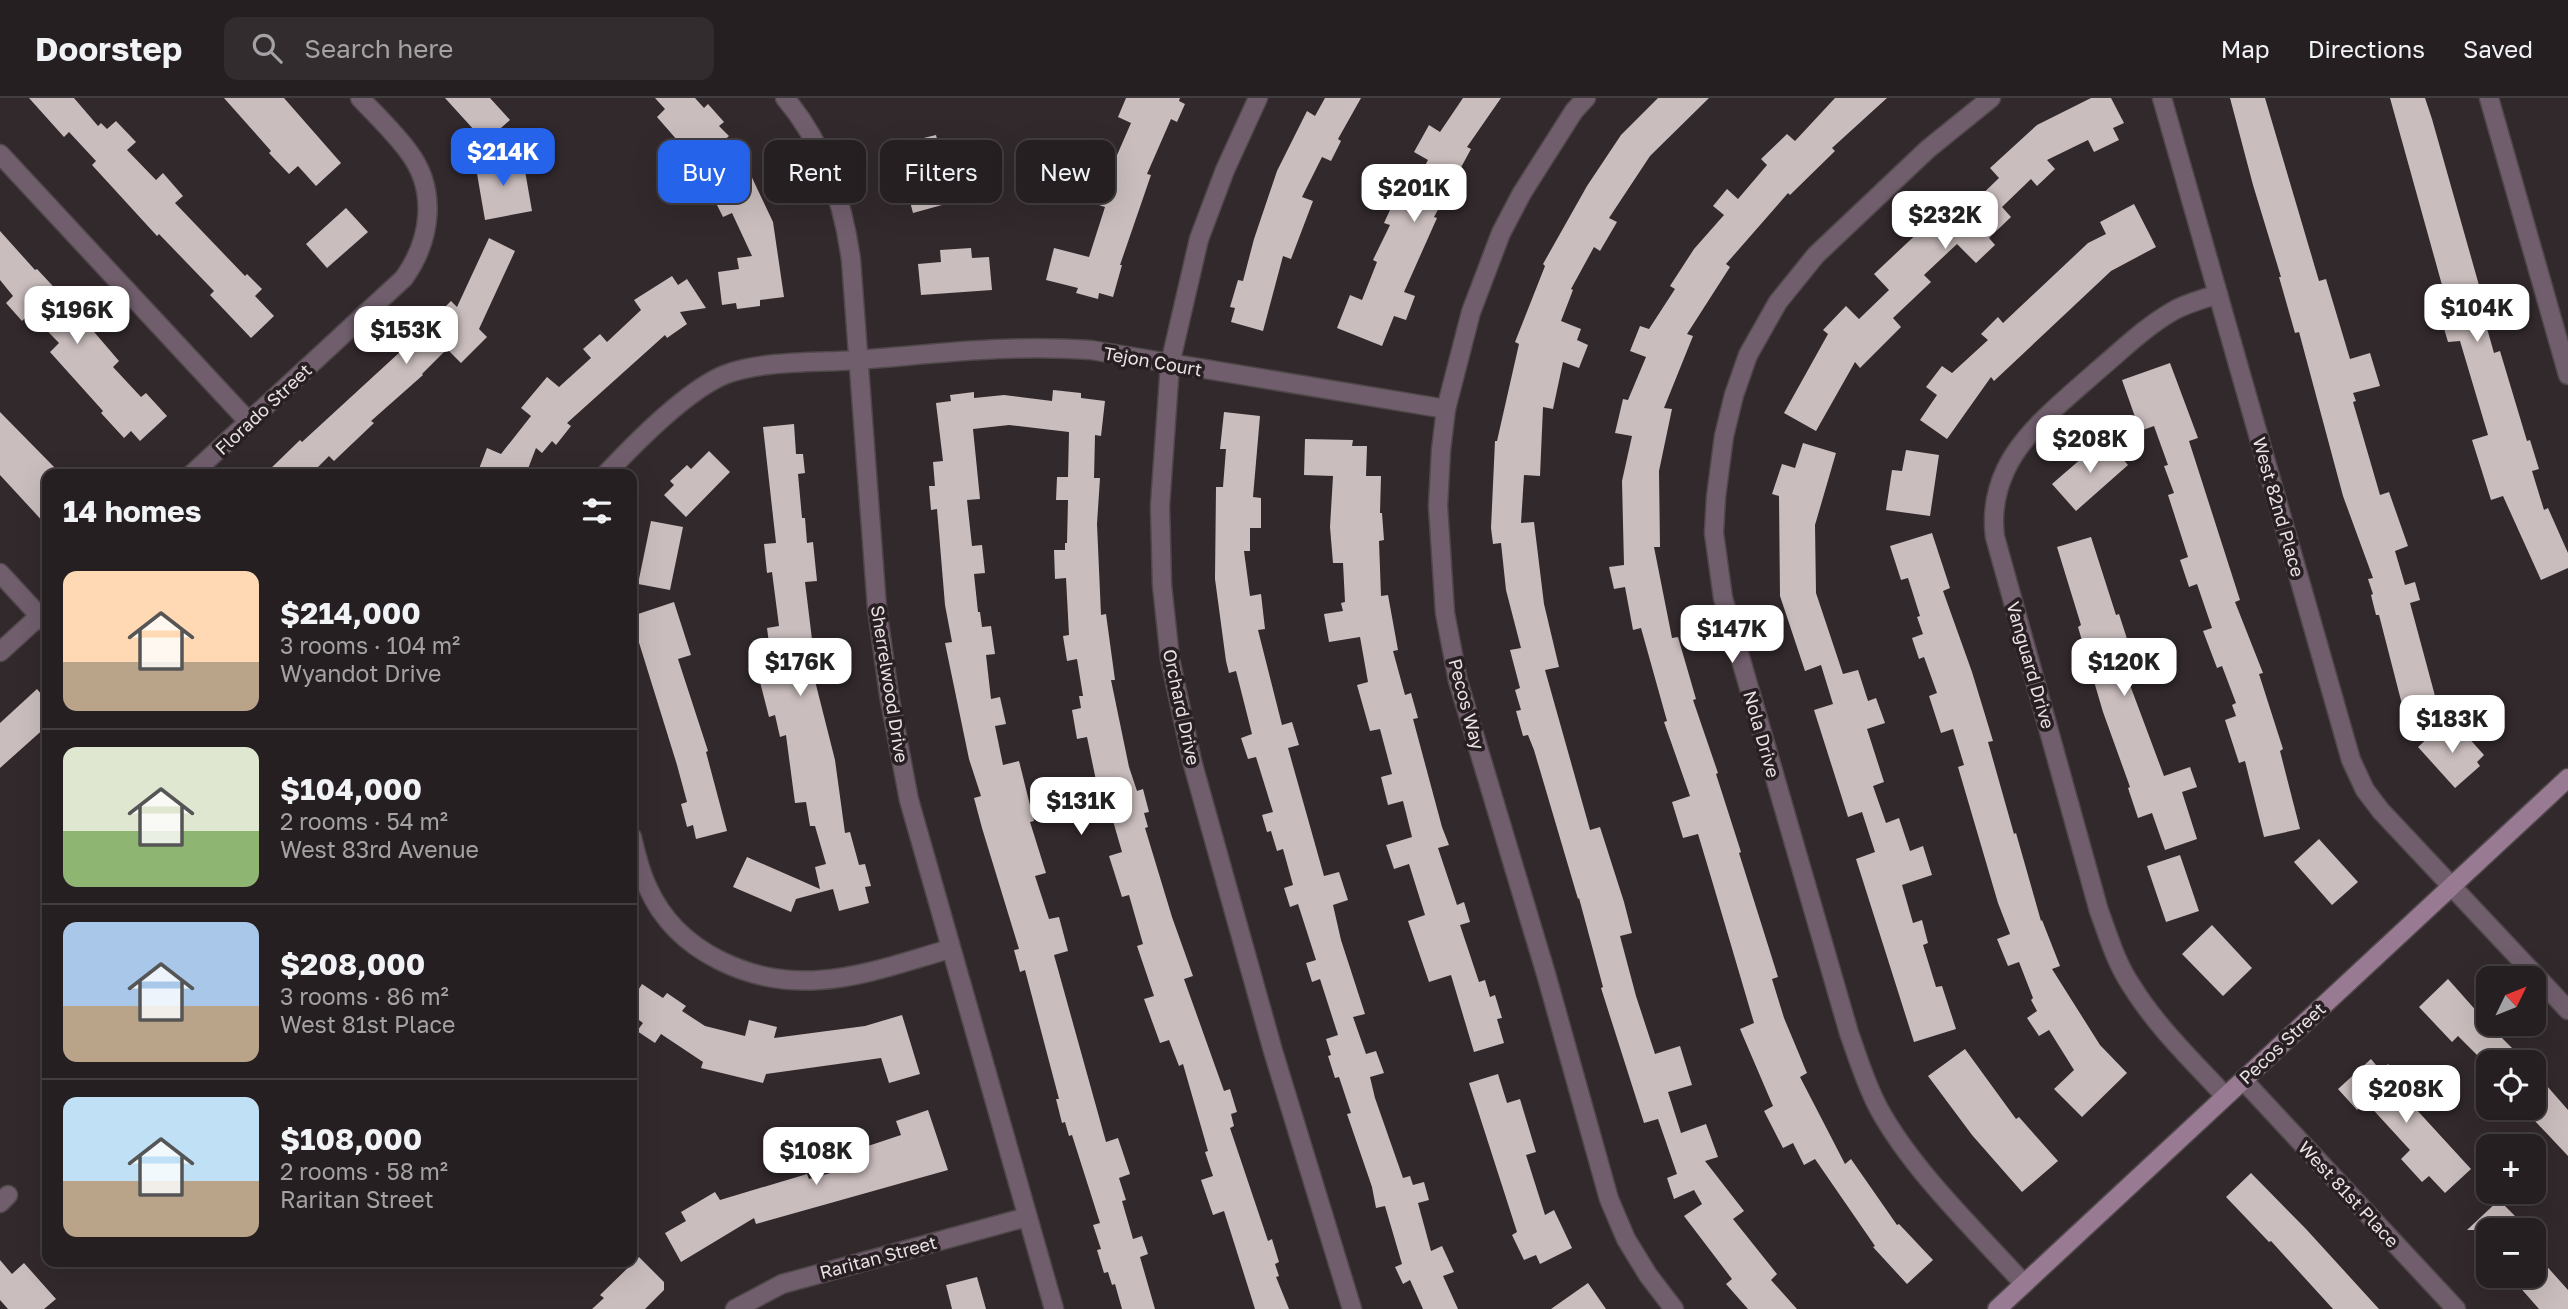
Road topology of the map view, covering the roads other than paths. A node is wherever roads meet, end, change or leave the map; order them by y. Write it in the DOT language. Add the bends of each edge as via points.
graph roads {
  1 [pos="360,98"];
  2 [pos="785,98"];
  3 [pos="1258,98"];
  4 [pos="1586,98"];
  5 [pos="1991,98"];
  6 [pos="2162,98"];
  7 [pos="2489,98"];
  8 [pos="0,154"];
  9 [pos="2218,294"];
  10 [pos="857,360"];
  11 [pos="1170,365"];
  12 [pos="2568,375"];
  13 [pos="1446,409"];
  14 [pos="249,422"];
  15 [pos="197,469"];
  16 [pos="611,469"];
  17 [pos="0,573"];
  18 [pos="42,613"];
  19 [pos="42,618"];
  20 [pos="0,652"];
  21 [pos="2568,778"];
  22 [pos="637,853"];
  23 [pos="2452,885"];
  24 [pos="950,949"];
  25 [pos="2568,1010"];
  26 [pos="2243,1080"];
  27 [pos="2225,1096"];
  28 [pos="1027,1217"];
  29 [pos="2024,1284"];
  30 [pos="734,1309"];
  31 [pos="1054,1309"];
  32 [pos="1352,1309"];
  33 [pos="1674,1309"];
  34 [pos="1997,1309"];
  35 [pos="2456,1309"];
  1 -- 14 [label="street, Florado Street" via="413,158 425,184 424,240 404,278"];
  2 -- 10 [label="street, Sherrelwood Drive" via="810,133 839,199 851,260"];
  3 -- 11 [label="street, Orchard Drive" via="1199,239"];
  4 -- 13 [label="street, Pecos Way" via="1522,193 1502,233 1471,312"];
  5 -- 29 [label="street, Nola Drive" via="1928,149 1816,254 1778,302 1748,355 1734,395 1722,448 1714,533 1723,598 1865,1078 1891,1128 1931,1180"];
  6 -- 9 [label="street, West 82nd Place"];
  7 -- 12 [label="street"];
  8 -- 14 [label="street"];
  9 -- 23 [label="street, West 82nd Place" via="2351,760 2381,811"];
  9 -- 27 [label="street, Vanguard Drive" via="2158,320 2064,401 2021,445 2007,467 1997,491 1993,524 2099,911 2114,951 2129,984 2151,1014"];
  10 -- 11 [label="street, Tejon Court" via="1041,346 1091,349"];
  10 -- 16 [label="street, Tejon Court" via="774,365 722,376 678,405"];
  10 -- 24 [label="street, Sherrelwood Drive" via="871,549 889,695 909,800"];
  11 -- 13 [label="street, Tejon Court"];
  11 -- 32 [label="street, Orchard Drive" via="1160,545 1177,698 1277,1064"];
  13 -- 33 [label="street, Pecos Way" via="1438,506 1445,613 1458,681 1609,1199 1640,1263"];
  14 -- 15 [label="street, Florado Street"];
  17 -- 18 [label="street"];
  19 -- 20 [label="street"];
  21 -- 23 [label="main road, Pecos Street"];
  22 -- 24 [label="street" via="648,889 666,918 706,953 751,974 820,980 857,975"];
  23 -- 25 [label="street, West 82nd Place"];
  23 -- 26 [label="main road, Pecos Street"];
  24 -- 28 [label="street, Sherrelwood Drive"];
  26 -- 27 [label="main road, Pecos Street"];
  26 -- 35 [label="street, West 81st Place"];
  27 -- 29 [label="main road, Pecos Street"];
  28 -- 30 [label="street, Raritan Street" via="782,1284"];
  28 -- 31 [label="street, Sherrelwood Drive"];
  29 -- 34 [label="main road, Pecos Street"];
}
